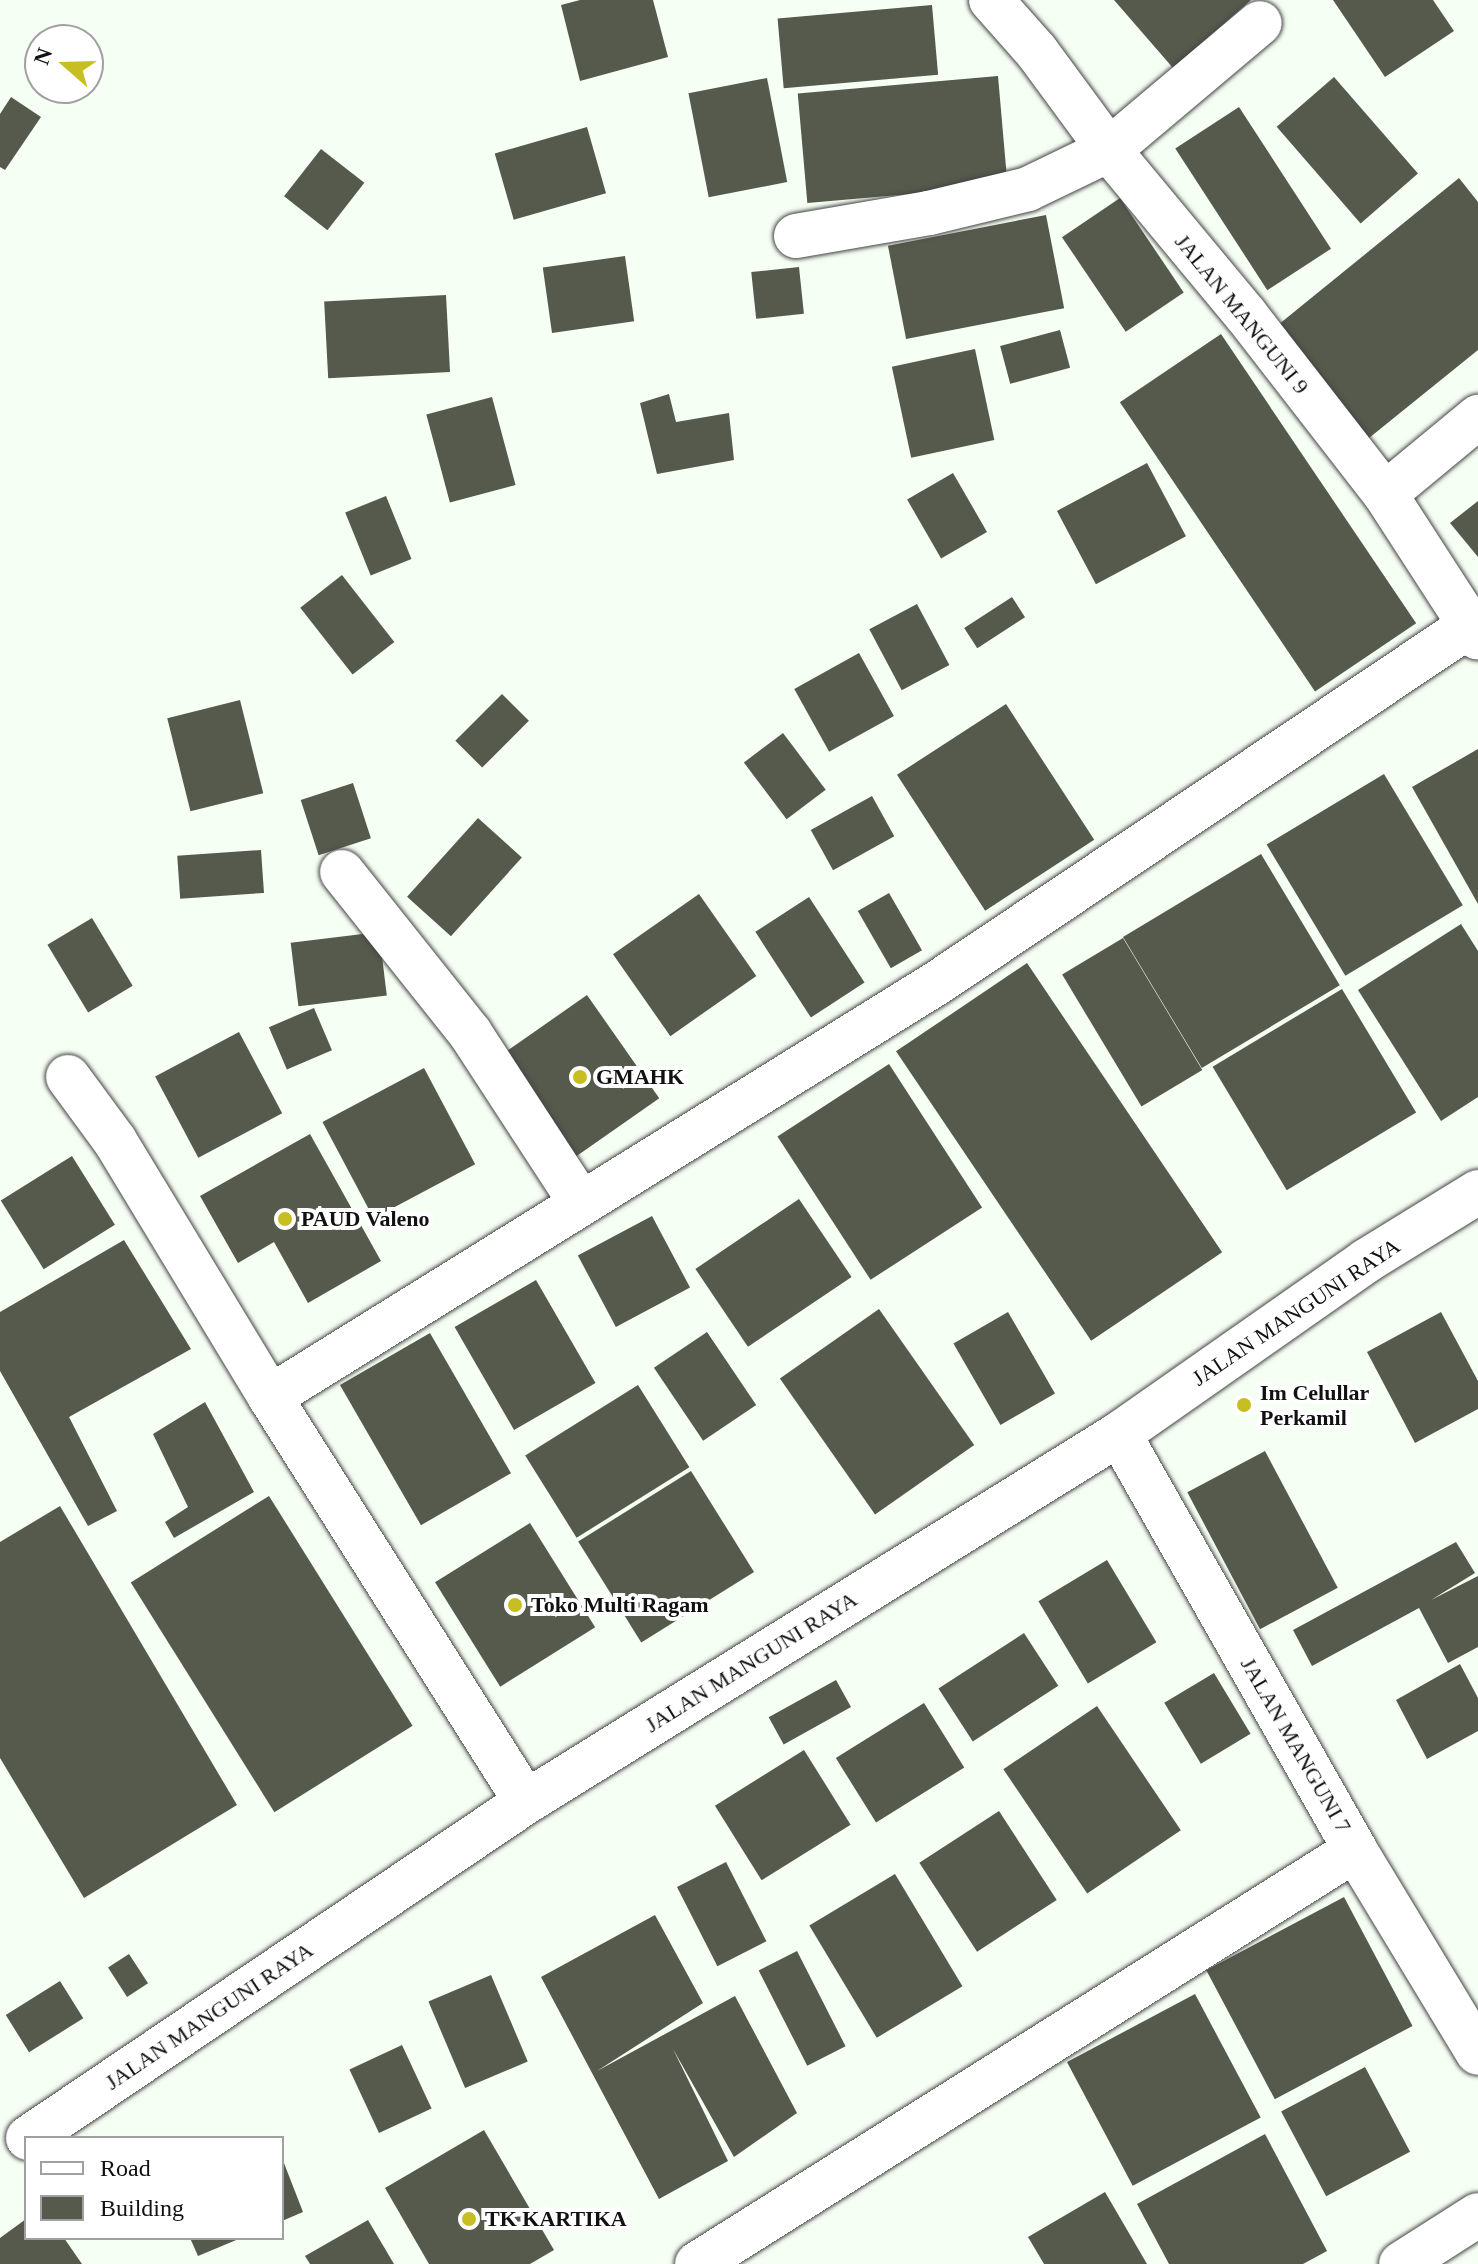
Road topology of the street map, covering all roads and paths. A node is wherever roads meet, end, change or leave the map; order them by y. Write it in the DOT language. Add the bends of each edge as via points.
graph roads {
  1 [pos="991,0"];
  2 [pos="1260,23"];
  3 [pos="1109,150"];
  4 [pos="796,236"];
  5 [pos="1478,417"];
  6 [pos="1385,494"];
  7 [pos="1473,632"];
  8 [pos="342,872"];
  9 [pos="68,1077"];
  10 [pos="1478,1192"];
  11 [pos="581,1203"];
  12 [pos="270,1397"];
  13 [pos="1119,1434"];
  14 [pos="526,1802"];
  15 [pos="1355,1850"];
  16 [pos="1478,2053"];
  17 [pos="31,2136"];
  18 [pos="24,2141"];
  19 [pos="0,2157"];
  20 [pos="1478,2215"];
  21 [pos="697,2264"];
  22 [pos="1401,2264"];
  1 -- 3 [label="street, JALAN MANGUNI 9" via="1037,52"];
  2 -- 3 [label="street"];
  3 -- 4 [label="street" via="1028,189"];
  3 -- 6 [label="street, JALAN MANGUNI 9"];
  5 -- 6 [label="street"];
  6 -- 7 [label="street, JALAN MANGUNI 9"];
  7 -- 11 [label="street" via="937,983"];
  8 -- 11 [label="street" via="470,1033"];
  9 -- 12 [label="street" via="115,1141"];
  10 -- 13 [label="street, JALAN MANGUNI RAYA" via="1366,1261"];
  11 -- 12 [label="street"];
  12 -- 14 [label="street"];
  13 -- 14 [label="street, JALAN MANGUNI RAYA"];
  13 -- 15 [label="street, JALAN MANGUNI 7"];
  14 -- 17 [label="street, JALAN MANGUNI RAYA"];
  15 -- 16 [label="street, JALAN MANGUNI 7"];
  15 -- 21 [label="street"];
  18 -- 19 [label="street, JALAN MANGUNI RAYA"];
  20 -- 22 [label="street"];
}
